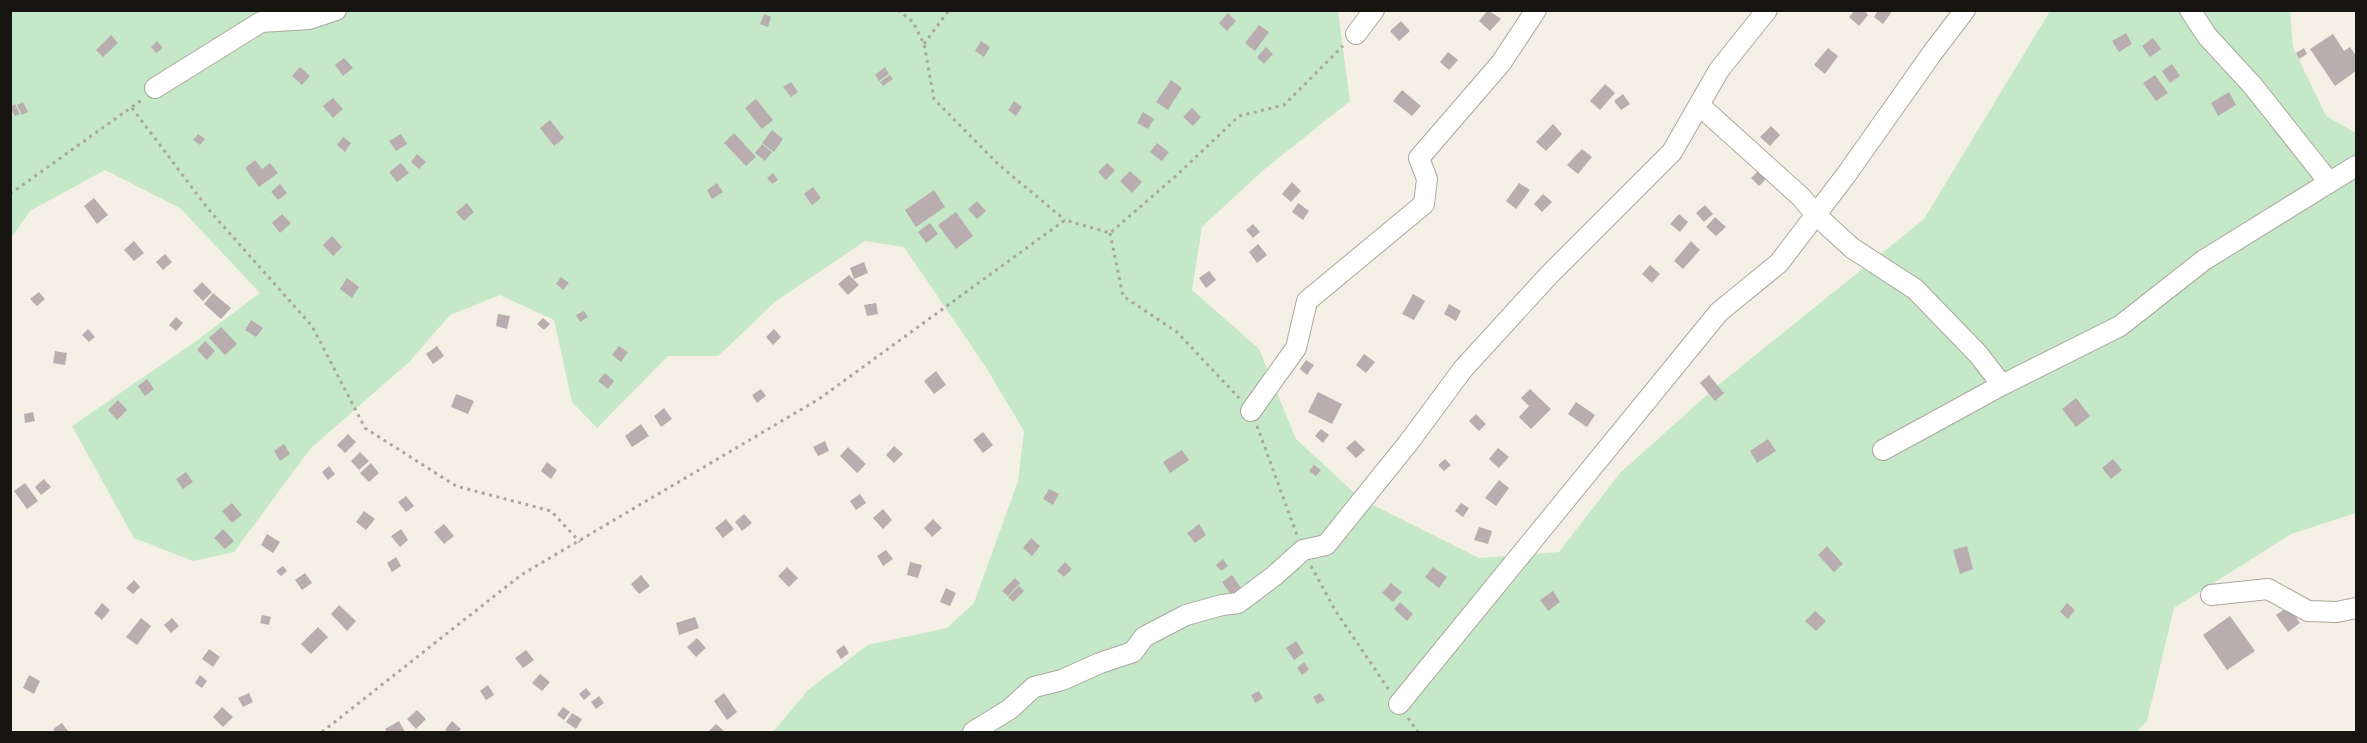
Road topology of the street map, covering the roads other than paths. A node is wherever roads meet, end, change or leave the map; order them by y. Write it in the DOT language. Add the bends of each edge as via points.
graph roads {
  1 [pos="336,10"];
  2 [pos="1374,10"];
  3 [pos="1536,10"];
  4 [pos="1767,10"];
  5 [pos="1965,10"];
  6 [pos="2190,10"];
  7 [pos="1356,34"];
  8 [pos="155,88"];
  9 [pos="1699,105"];
  10 [pos="2356,166"];
  11 [pos="2329,182"];
  12 [pos="1816,215"];
  13 [pos="2002,385"];
  14 [pos="1251,411"];
  15 [pos="1883,450"];
  16 [pos="2211,595"];
  17 [pos="2356,609"];
  18 [pos="1399,704"];
  19 [pos="974,732"];
  1 -- 8 [label="street" via="309,19 261,22"];
  2 -- 7 [label="street"];
  3 -- 14 [label="street" via="1501,63 1419,158 1426,179 1424,204 1307,301 1296,348"];
  4 -- 9 [label="street" via="1719,70"];
  5 -- 12 [label="street"];
  6 -- 11 [label="street" via="2207,36 2253,86"];
  9 -- 12 [label="street" via="1801,196"];
  9 -- 19 [label="street" via="1672,152 1549,275 1463,369 1326,545 1303,550 1238,603 1186,615 1144,637 1133,652 1034,687 1010,709"];
  10 -- 11 [label="street"];
  11 -- 13 [label="street" via="2204,260 2121,326"];
  12 -- 13 [label="street" via="1852,249 1915,290 1978,354"];
  12 -- 18 [label="street" via="1779,263 1719,312"];
  13 -- 15 [label="street"];
  16 -- 17 [label="street" via="2268,589 2307,611"];
}
